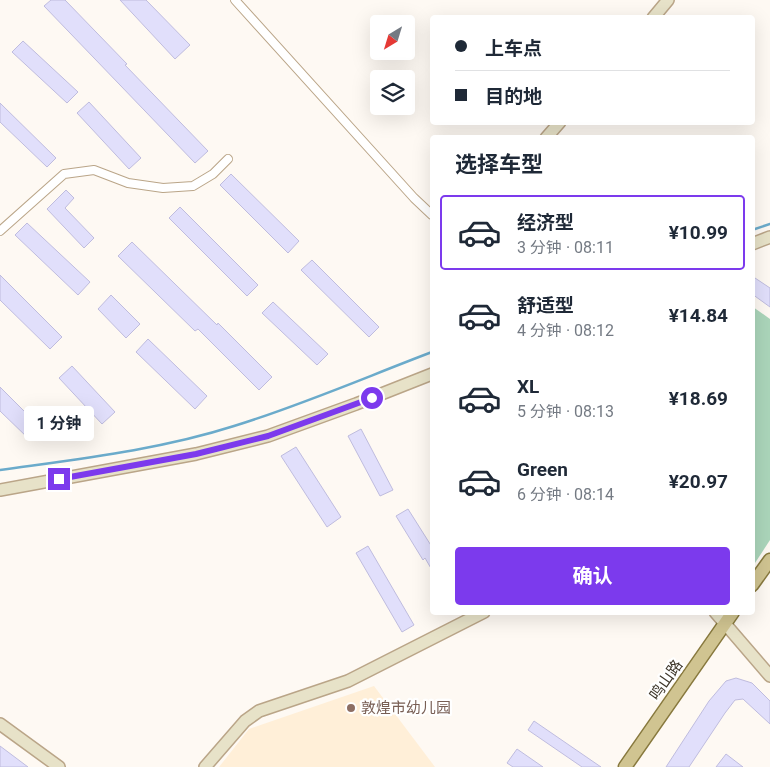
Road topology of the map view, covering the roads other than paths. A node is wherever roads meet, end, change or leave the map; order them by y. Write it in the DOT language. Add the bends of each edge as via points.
graph roads {
  1 [pos="235,0"];
  2 [pos="668,0"];
  3 [pos="656,15"];
  4 [pos="557,125"];
  5 [pos="549,135"];
  6 [pos="228,159"];
  7 [pos="430,213"];
  8 [pos="0,230"];
  9 [pos="770,237"];
  10 [pos="755,243"];
  11 [pos="430,375"];
  12 [pos="0,490"];
  13 [pos="770,560"];
  14 [pos="755,581"];
  15 [pos="478,615"];
  16 [pos="718,615"];
  17 [pos="731,615"];
  18 [pos="725,624"];
  19 [pos="770,676"];
  20 [pos="0,724"];
  21 [pos="58,767"];
  22 [pos="205,767"];
  23 [pos="625,767"];
  1 -- 7 [label="street"];
  2 -- 3 [label="street"];
  4 -- 5 [label="street"];
  6 -- 8 [label="street" via="213,174 193,186 163,188 128,183 94,170 64,174"];
  9 -- 10 [label="street"];
  11 -- 12 [label="street" via="268,436 196,454"];
  13 -- 14 [label="main road"];
  15 -- 22 [label="street" via="348,681 259,711 245,721"];
  16 -- 18 [label="street"];
  17 -- 18 [label="main road, 鸣山路"];
  18 -- 19 [label="street"];
  18 -- 23 [label="main road, 鸣山路"];
  20 -- 21 [label="street"];
}
